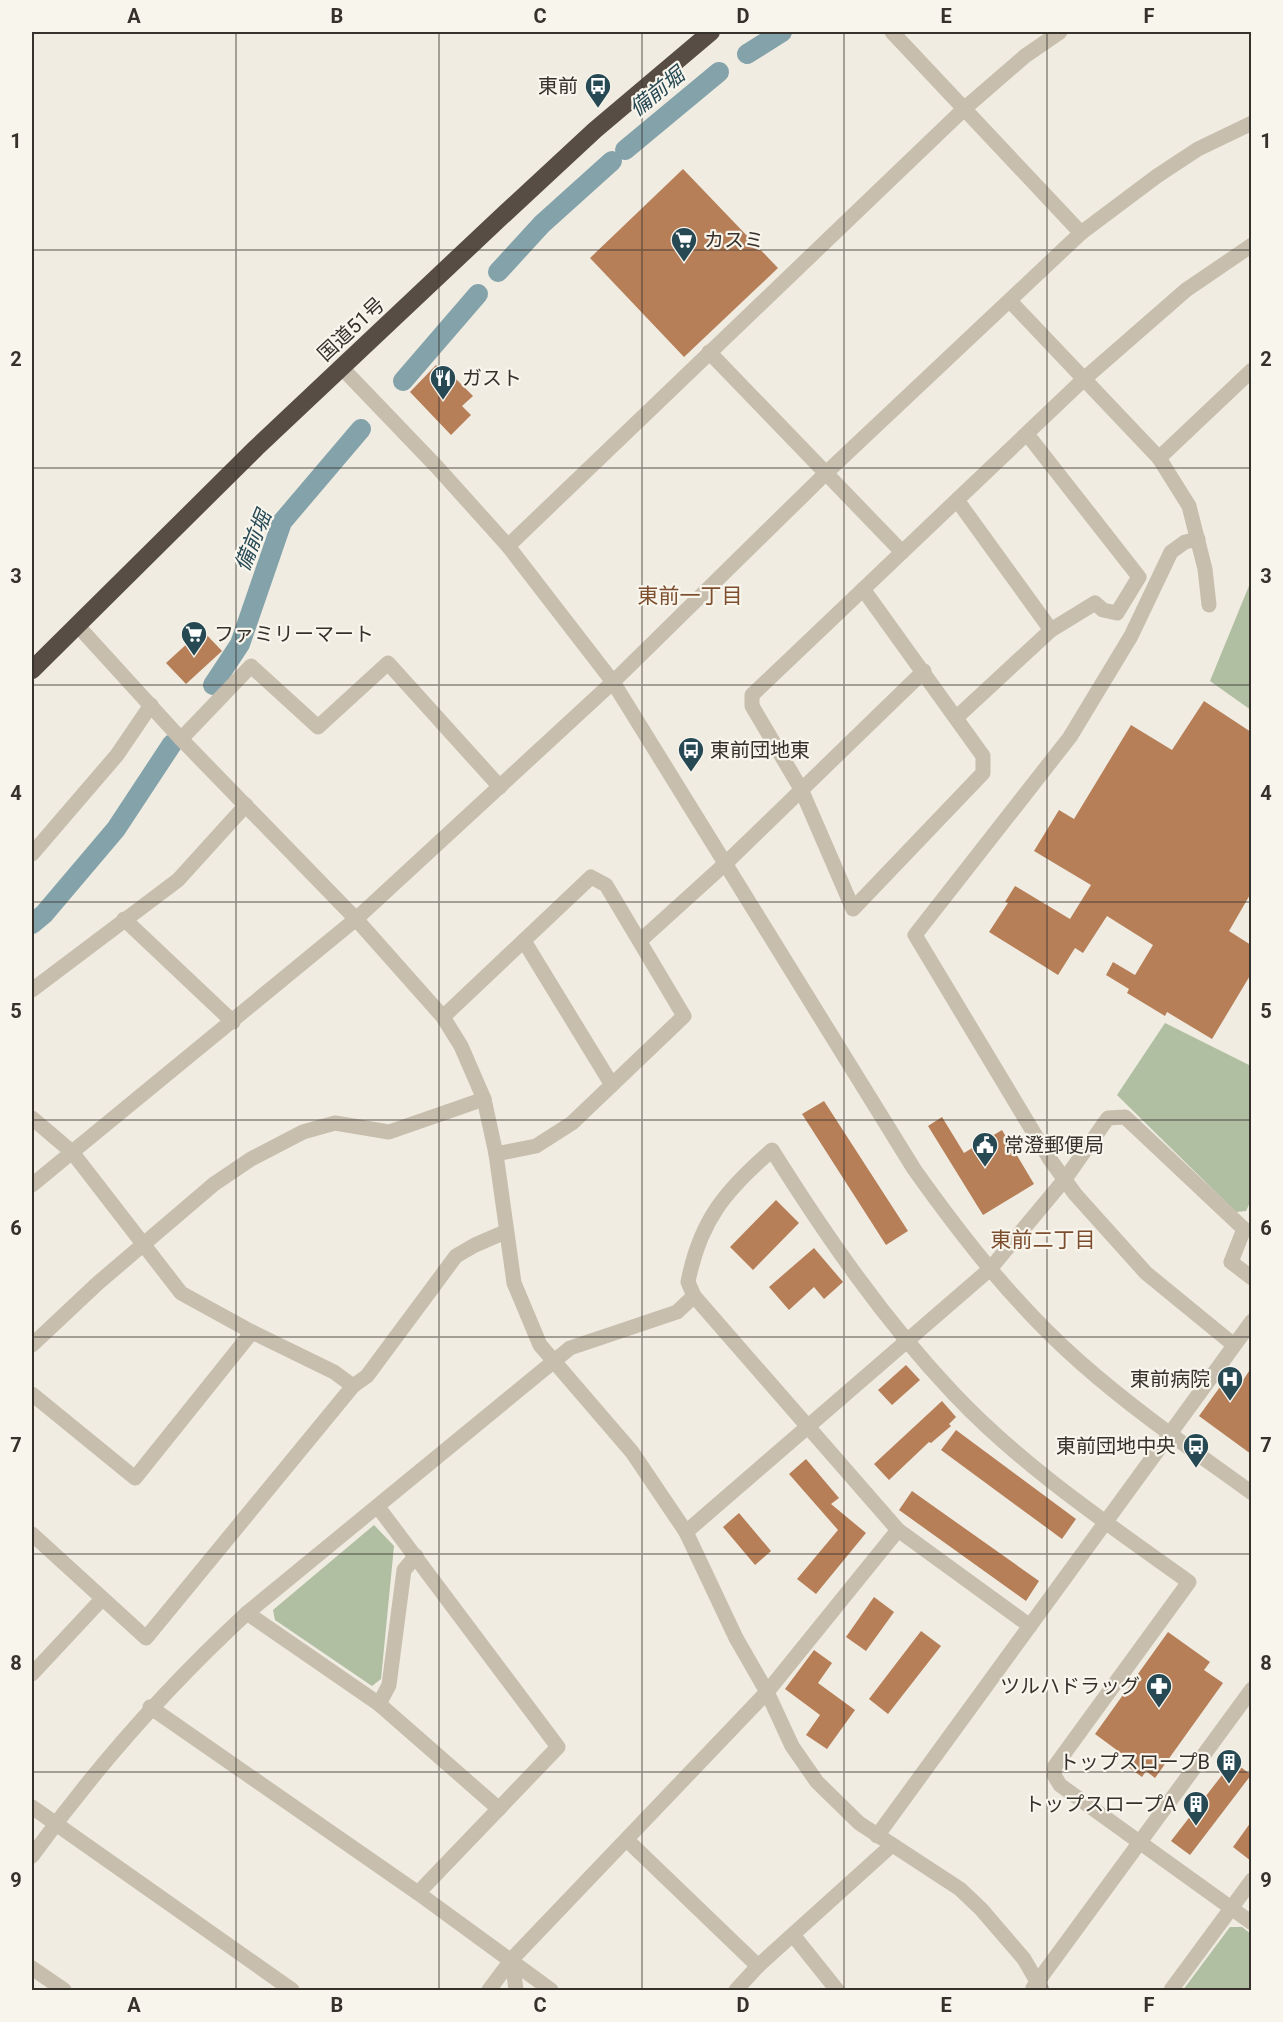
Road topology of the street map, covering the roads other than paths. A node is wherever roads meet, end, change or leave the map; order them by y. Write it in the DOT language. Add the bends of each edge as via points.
graph roads {
  1 [pos="711,32"];
  2 [pos="892,32"];
  3 [pos="1060,32"];
  4 [pos="965,108"];
  5 [pos="1251,123"];
  6 [pos="1081,233"];
  7 [pos="1251,245"];
  8 [pos="1010,301"];
  9 [pos="709,352"];
  10 [pos="343,369"];
  11 [pos="1251,370"];
  12 [pos="1084,379"];
  13 [pos="1027,434"];
  14 [pos="1159,458"];
  15 [pos="826,473"];
  16 [pos="957,500"];
  17 [pos="1198,539"];
  18 [pos="508,546"];
  19 [pos="903,552"];
  20 [pos="863,589"];
  21 [pos="1209,605"];
  22 [pos="77,625"];
  23 [pos="1051,630"];
  24 [pos="32,670"];
  25 [pos="924,671"];
  26 [pos="614,682"];
  27 [pos="151,705"];
  28 [pos="957,717"];
  29 [pos="181,739"];
  30 [pos="500,787"];
  31 [pos="801,789"];
  32 [pos="246,805"];
  33 [pos="32,854"];
  34 [pos="726,863"];
  35 [pos="356,919"];
  36 [pos="124,920"];
  37 [pos="524,940"];
  38 [pos="641,940"];
  39 [pos="32,990"];
  40 [pos="442,1017"];
  41 [pos="233,1022"];
  42 [pos="612,1085"];
  43 [pos="484,1099"];
  44 [pos="32,1119"];
  45 [pos="72,1152"];
  46 [pos="496,1154"];
  47 [pos="1065,1179"];
  48 [pos="32,1185"];
  49 [pos="505,1232"];
  50 [pos="142,1245"];
  51 [pos="990,1269"];
  52 [pos="1251,1278"];
  53 [pos="694,1296"];
  54 [pos="1251,1321"];
  55 [pos="252,1332"];
  56 [pos="907,1341"];
  57 [pos="32,1345"];
  58 [pos="1234,1345"];
  59 [pos="554,1362"];
  60 [pos="353,1386"];
  61 [pos="32,1394"];
  62 [pos="809,1426"];
  63 [pos="1170,1433"];
  64 [pos="1251,1493"];
  65 [pos="378,1507"];
  66 [pos="1104,1522"];
  67 [pos="898,1530"];
  68 [pos="686,1532"];
  69 [pos="32,1534"];
  70 [pos="416,1556"];
  71 [pos="102,1599"];
  72 [pos="247,1613"];
  73 [pos="1030,1626"];
  74 [pos="32,1674"];
  75 [pos="1251,1689"];
  76 [pos="767,1692"];
  77 [pos="379,1704"];
  78 [pos="150,1707"];
  79 [pos="32,1807"];
  80 [pos="499,1809"];
  81 [pos="56,1825"];
  82 [pos="877,1836"];
  83 [pos="628,1841"];
  84 [pos="1142,1842"];
  85 [pos="892,1845"];
  86 [pos="32,1856"];
  87 [pos="1251,1880"];
  88 [pos="418,1893"];
  89 [pos="1231,1908"];
  90 [pos="1251,1923"];
  91 [pos="793,1935"];
  92 [pos="512,1959"];
  93 [pos="758,1966"];
  94 [pos="32,1968"];
  95 [pos="1037,1987"];
  96 [pos="64,1990"];
  97 [pos="292,1990"];
  98 [pos="489,1990"];
  99 [pos="516,1990"];
  100 [pos="551,1990"];
  101 [pos="736,1990"];
  102 [pos="837,1990"];
  103 [pos="1171,1990"];
  1 -- 10 [label="highway, 国道51号" via="595,130"];
  2 -- 4 [label="street"];
  3 -- 4 [label="street" via="1025,56"];
  4 -- 6 [label="street"];
  4 -- 9 [label="street"];
  5 -- 6 [label="street" via="1198,149"];
  6 -- 8 [label="street"];
  7 -- 12 [label="street" via="1186,290"];
  8 -- 12 [label="street"];
  8 -- 15 [label="street"];
  9 -- 15 [label="street"];
  9 -- 18 [label="street"];
  10 -- 18 [label="street"];
  10 -- 22 [label="highway, 国道51号" via="256,448"];
  11 -- 14 [label="street"];
  12 -- 13 [label="street"];
  12 -- 14 [label="street"];
  13 -- 16 [label="street"];
  13 -- 23 [label="street" via="1138,577 1118,613 1103,610 1095,603"];
  14 -- 17 [label="street" via="1189,506"];
  15 -- 19 [label="street"];
  15 -- 26 [label="street"];
  16 -- 19 [label="street"];
  16 -- 23 [label="street"];
  17 -- 21 [label="street"];
  17 -- 47 [label="street" via="1171,552 1131,636 1070,737 915,935"];
  18 -- 26 [label="street"];
  19 -- 20 [label="street"];
  20 -- 25 [label="street"];
  20 -- 31 [label="street" via="753,695 752,706"];
  22 -- 24 [label="highway, 国道51号"];
  22 -- 27 [label="street"];
  23 -- 28 [label="street"];
  25 -- 28 [label="street"];
  25 -- 31 [label="street"];
  26 -- 30 [label="street"];
  26 -- 34 [label="street"];
  27 -- 29 [label="street"];
  27 -- 33 [label="street" via="117,755"];
  28 -- 31 [label="street" via="983,756 983,773 853,909"];
  29 -- 30 [label="street" via="251,666 318,727 388,663"];
  29 -- 32 [label="street"];
  30 -- 35 [label="street"];
  31 -- 34 [label="street"];
  32 -- 35 [label="street"];
  32 -- 36 [label="street" via="178,880"];
  34 -- 38 [label="street"];
  34 -- 51 [label="street" via="914,1169"];
  35 -- 40 [label="street"];
  35 -- 41 [label="street"];
  36 -- 39 [label="street"];
  36 -- 41 [label="street"];
  37 -- 38 [label="street" via="591,877 606,885"];
  37 -- 40 [label="street"];
  37 -- 42 [label="street"];
  38 -- 42 [label="street" via="684,1016"];
  40 -- 43 [label="street" via="461,1046"];
  41 -- 45 [label="street"];
  42 -- 46 [label="street" via="572,1123 536,1146"];
  43 -- 46 [label="street"];
  43 -- 50 [label="street" via="389,1132 335,1123 303,1132 213,1184"];
  44 -- 45 [label="street"];
  45 -- 48 [label="street"];
  45 -- 50 [label="street"];
  46 -- 49 [label="street"];
  47 -- 51 [label="street"];
  47 -- 52 [label="street" via="1108,1118 1125,1117 1244,1229 1231,1263"];
  47 -- 58 [label="street" via="1146,1273"];
  49 -- 59 [label="street" via="514,1283 540,1345"];
  49 -- 60 [label="street" via="456,1256 367,1376"];
  50 -- 55 [label="street" via="181,1293"];
  50 -- 57 [label="street"];
  51 -- 56 [label="street"];
  51 -- 63 [label="street" via="1079,1361"];
  53 -- 56 [label="street" via="688,1282 706,1223 739,1178 772,1150 859,1282"];
  53 -- 59 [label="street" via="677,1312 570,1348"];
  53 -- 62 [label="street"];
  54 -- 58 [label="street"];
  55 -- 60 [label="street" via="334,1372"];
  55 -- 61 [label="street" via="135,1478"];
  56 -- 62 [label="street"];
  56 -- 66 [label="street" via="954,1395 1009,1446"];
  58 -- 63 [label="street"];
  59 -- 65 [label="street"];
  59 -- 68 [label="street" via="632,1452"];
  60 -- 71 [label="street" via="146,1638"];
  62 -- 67 [label="street"];
  62 -- 68 [label="street"];
  63 -- 64 [label="street"];
  63 -- 66 [label="street"];
  65 -- 70 [label="street"];
  65 -- 72 [label="street"];
  66 -- 73 [label="street"];
  66 -- 84 [label="street" via="1189,1582 1055,1766 1054,1775 1060,1785"];
  67 -- 73 [label="street"];
  67 -- 76 [label="street"];
  68 -- 76 [label="street" via="736,1638"];
  69 -- 71 [label="street"];
  70 -- 77 [label="street" via="404,1570 389,1685"];
  70 -- 80 [label="street" via="558,1747"];
  71 -- 74 [label="street"];
  72 -- 77 [label="street"];
  72 -- 78 [label="street"];
  73 -- 82 [label="street"];
  75 -- 84 [label="street"];
  76 -- 82 [label="street" via="792,1746 817,1782"];
  76 -- 83 [label="street"];
  77 -- 80 [label="street"];
  78 -- 81 [label="street"];
  78 -- 88 [label="street"];
  79 -- 81 [label="street"];
  80 -- 88 [label="street"];
  81 -- 86 [label="street"];
  81 -- 97 [label="street"];
  82 -- 85 [label="street"];
  83 -- 92 [label="street"];
  83 -- 93 [label="street"];
  84 -- 89 [label="street"];
  84 -- 95 [label="street"];
  85 -- 91 [label="street"];
  85 -- 95 [label="street" via="974,1902 1023,1959"];
  87 -- 89 [label="street"];
  88 -- 92 [label="street"];
  89 -- 90 [label="street"];
  89 -- 103 [label="street"];
  91 -- 93 [label="street"];
  91 -- 102 [label="street"];
  92 -- 98 [label="street"];
  92 -- 99 [label="street"];
  92 -- 100 [label="street"];
  93 -- 101 [label="street"];
  94 -- 96 [label="street"];
}
